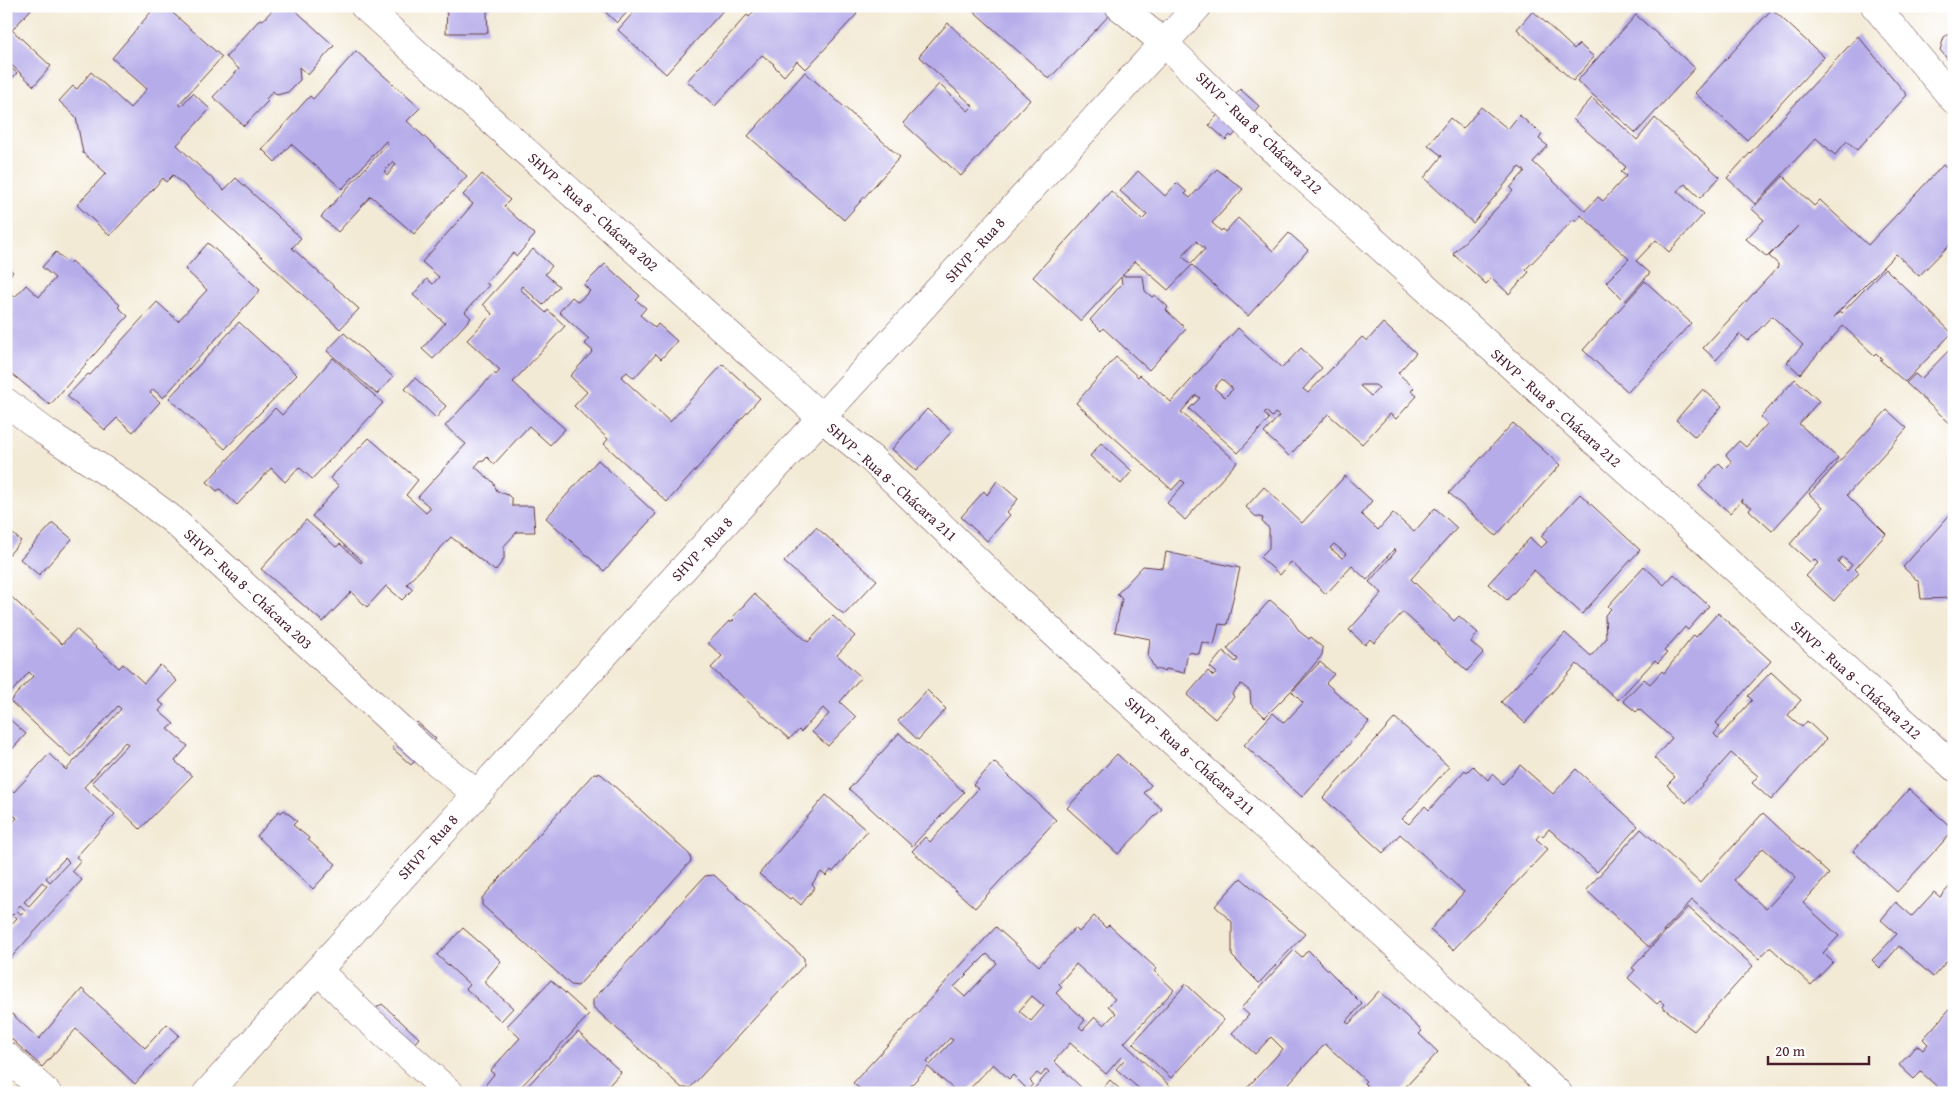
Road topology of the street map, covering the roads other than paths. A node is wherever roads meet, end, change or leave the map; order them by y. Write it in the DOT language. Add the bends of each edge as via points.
graph roads {
  1 [pos="364,6"];
  2 [pos="1119,6"];
  3 [pos="1198,6"];
  4 [pos="1875,6"];
  5 [pos="1164,43"];
  6 [pos="1954,100"];
  7 [pos="6,402"];
  8 [pos="822,418"];
  9 [pos="1954,767"];
  10 [pos="476,794"];
  11 [pos="318,970"];
  12 [pos="6,1056"];
  13 [pos="46,1093"];
  14 [pos="207,1093"];
  15 [pos="450,1093"];
  16 [pos="1558,1093"];
  1 -- 8 [label="street, SHVP - Rua 8 - Chácara 202"];
  2 -- 5 [label="street, SHVP - Rua 8 - Chácara 212"];
  3 -- 5 [label="street, SHVP - Rua 8"];
  4 -- 6 [label="street"];
  5 -- 8 [label="street, SHVP - Rua 8"];
  5 -- 9 [label="street, SHVP - Rua 8 - Chácara 212" via="1274,150"];
  7 -- 10 [label="street, SHVP - Rua 8 - Chácara 203" via="173,520 433,760"];
  8 -- 10 [label="street, SHVP - Rua 8"];
  8 -- 16 [label="street, SHVP - Rua 8 - Chácara 211" via="873,460 1020,602"];
  10 -- 11 [label="street, SHVP - Rua 8"];
  11 -- 14 [label="street, SHVP - Rua 8"];
  11 -- 15 [label="street"];
  12 -- 13 [label="street"];
}
